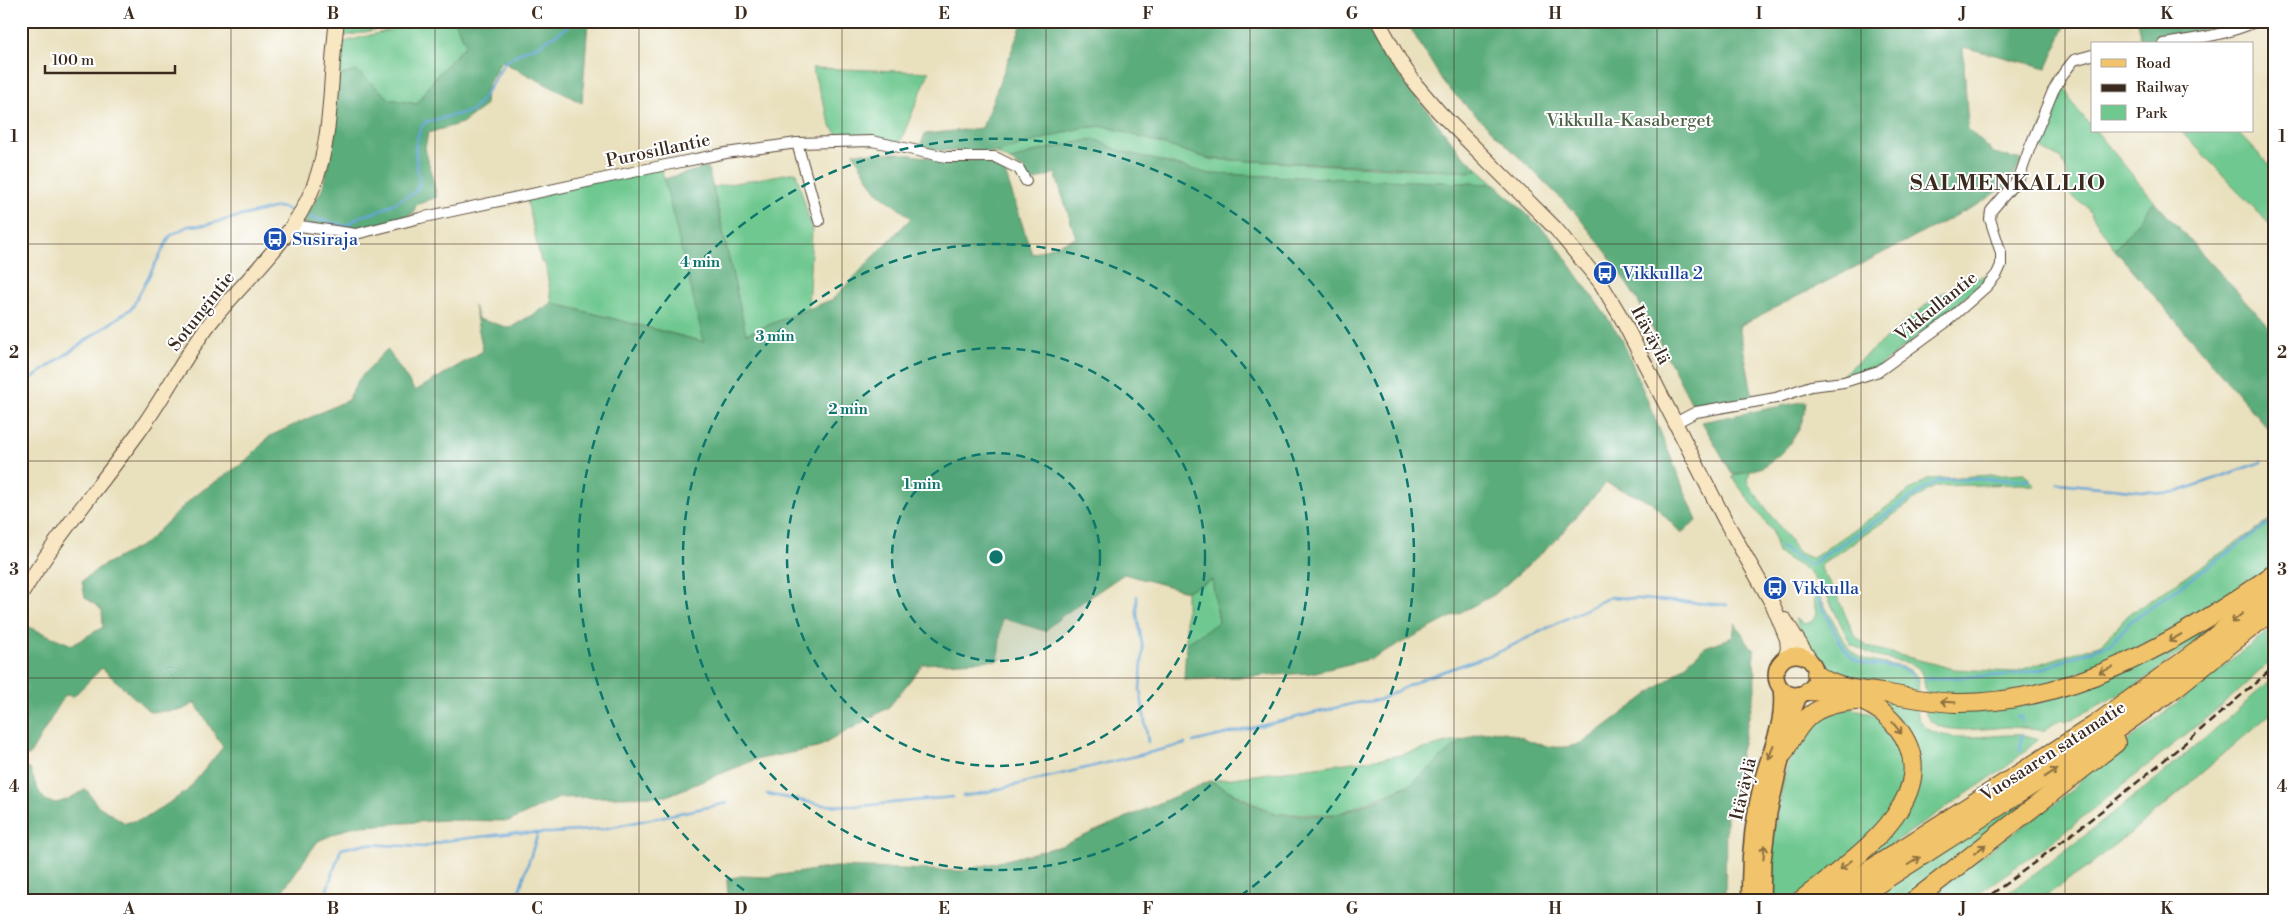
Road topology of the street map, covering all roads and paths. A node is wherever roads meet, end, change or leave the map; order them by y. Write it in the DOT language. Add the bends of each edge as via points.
graph roads {
  1 [pos="337,21"];
  2 [pos="1378,21"];
  3 [pos="2257,21"];
  4 [pos="2176,42"];
  5 [pos="2091,55"];
  6 [pos="797,144"];
  7 [pos="1026,181"];
  8 [pos="819,221"];
  9 [pos="293,225"];
  10 [pos="1675,423"];
  11 [pos="2275,573"];
  12 [pos="2275,587"];
  13 [pos="21,595"];
  14 [pos="1773,605"];
  15 [pos="2275,609"];
  16 [pos="1785,658"];
  17 [pos="1813,667"];
  18 [pos="1781,688"];
  19 [pos="2174,689"];
  20 [pos="1804,692"];
  21 [pos="1859,701"];
  22 [pos="1784,753"];
  23 [pos="1750,901"];
  24 [pos="1762,901"];
  25 [pos="1800,901"];
  26 [pos="1821,901"];
  27 [pos="1852,901"];
  28 [pos="1913,901"];
  1 -- 9 [label="main road, Sotungintie" via="330,110 321,165 307,201"];
  2 -- 10 [label="main road, Itäväylä" via="1406,71 1439,112 1556,228 1591,269 1621,317"];
  3 -- 4 [label="street" via="2242,28"];
  5 -- 10 [label="street, Vikkullantie" via="2074,60 2063,74 2019,178 1991,211 2001,265 1987,286 1945,323 1879,371 1844,382 1811,386 1776,398 1696,412"];
  6 -- 7 [label="street, Purosillantie" via="872,141 946,157 995,157 1019,169"];
  6 -- 8 [label="street"];
  6 -- 9 [label="street, Purosillantie" via="680,162 356,234"];
  9 -- 13 [label="main road, Sotungintie" via="200,336 140,432"];
  10 -- 14 [label="main road, Itäväylä"];
  11 -- 17 [label="highway, one-way" via="2169,642 2082,679 2020,697 1957,703 1933,701 1833,684"];
  12 -- 26 [label="highway, Vuosaaren satamatie, one-way" via="2197,651 2093,726"];
  14 -- 16 [label="main road, Itäväylä" via="1787,639"];
  14 -- 17 [label="main road, Itäväylä" via="1790,625"];
  15 -- 19 [label="highway, Vuosaaren satamatie"];
  16 -- 17 [label="main road" via="1796,654"];
  16 -- 18 [label="main road" via="1777,670"];
  17 -- 20 [label="main road" via="1813,686"];
  18 -- 20 [label="main road" via="1787,692"];
  18 -- 23 [label="main road, Itäväylä, one-way" via="1782,720 1754,818"];
  27 -- 19 [label="highway, Vuosaaren satamatie, one-way" via="2099,742"];
  28 -- 19 [label="highway, one-way" via="2135,727"];
  20 -- 21 [label="highway" via="1831,692"];
  20 -- 22 [label="main road, Itäväylä" via="1795,706"];
  21 -- 22 [label="highway" via="1831,705 1809,714 1794,732"];
  21 -- 25 [label="highway, one-way" via="1887,716 1902,733 1911,753 1911,784 1905,800 1887,826"];
  24 -- 22 [label="main road, Itäväylä, one-way" via="1765,836"];
}
